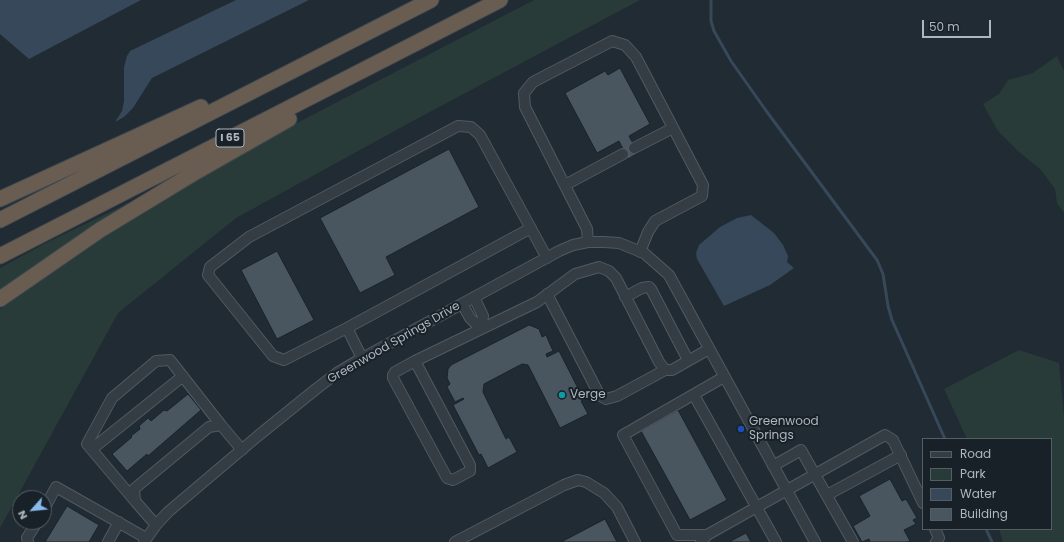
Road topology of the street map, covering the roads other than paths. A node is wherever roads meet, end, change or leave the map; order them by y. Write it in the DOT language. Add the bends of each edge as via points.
graph roads {
  1 [pos="431,0"];
  2 [pos="500,0"];
  3 [pos="461,20"];
  4 [pos="384,24"];
  5 [pos="673,128"];
  6 [pos="634,148"];
  7 [pos="623,154"];
  8 [pos="565,185"];
  9 [pos="0,199"];
  10 [pos="0,220"];
  11 [pos="531,228"];
  12 [pos="588,242"];
  13 [pos="640,252"];
  14 [pos="0,256"];
  15 [pos="547,258"];
  16 [pos="547,294"];
  17 [pos="474,297"];
  18 [pos="625,297"];
  19 [pos="0,299"];
  20 [pos="462,304"];
  21 [pos="347,328"];
  22 [pos="481,329"];
  23 [pos="709,349"];
  24 [pos="362,358"];
  25 [pos="688,360"];
  26 [pos="415,361"];
  27 [pos="665,370"];
  28 [pos="183,376"];
  29 [pos="724,377"];
  30 [pos="694,395"];
  31 [pos="221,425"];
  32 [pos="92,449"];
  33 [pos="242,450"];
  34 [pos="901,455"];
  35 [pos="773,466"];
  36 [pos="814,473"];
  37 [pos="786,490"];
  38 [pos="52,494"];
  39 [pos="827,495"];
  40 [pos="135,501"];
  41 [pos="922,501"];
  42 [pos="756,506"];
  43 [pos="119,522"];
  44 [pos="156,525"];
  45 [pos="32,530"];
  46 [pos="935,530"];
  47 [pos="704,538"];
  48 [pos="145,540"];
  49 [pos="28,542"];
  50 [pos="108,542"];
  51 [pos="455,542"];
  52 [pos="635,542"];
  53 [pos="776,542"];
  54 [pos="815,542"];
  55 [pos="853,542"];
  56 [pos="936,542"];
  1 -- 4 [label="highway, I 65"];
  2 -- 3 [label="highway, I 65"];
  3 -- 14 [label="highway, I 65"];
  3 -- 19 [label="highway" via="194,172 100,230"];
  4 -- 9 [label="highway"];
  4 -- 10 [label="highway, I 65"];
  5 -- 6 [label="street"];
  5 -- 8 [label="street" via="636,56 625,45 612,41 532,82 524,93 525,107"];
  5 -- 13 [label="street" via="703,185 702,196 655,222"];
  7 -- 8 [label="street"];
  8 -- 12 [label="street" via="588,229"];
  11 -- 15 [label="street"];
  11 -- 21 [label="street"];
  11 -- 21 [label="street" via="480,135 471,127 458,126 249,237 210,267 208,275 272,356 284,360"];
  12 -- 13 [label="street, Greenwood Springs Drive" via="619,243"];
  12 -- 15 [label="street, Greenwood Springs Drive" via="573,245"];
  13 -- 23 [label="street" via="669,275"];
  15 -- 17 [label="street, Greenwood Springs Drive"];
  16 -- 18 [label="street" via="575,274 599,267 609,271 616,278"];
  16 -- 22 [label="street" via="537,302"];
  16 -- 27 [label="street" via="600,396 606,399 617,396"];
  17 -- 20 [label="street, Greenwood Springs Drive"];
  17 -- 22 [label="street" via="483,316"];
  18 -- 25 [label="street" via="642,288 651,289"];
  18 -- 27 [label="street"];
  20 -- 22 [label="street" via="470,318"];
  20 -- 24 [label="street, Greenwood Springs Drive"];
  21 -- 24 [label="street"];
  22 -- 26 [label="street"];
  23 -- 25 [label="street"];
  23 -- 29 [label="street"];
  24 -- 33 [label="street, Greenwood Springs Drive" via="316,388"];
  25 -- 27 [label="street" via="672,370"];
  26 -- 26 [label="street" via="395,372 393,378 447,478 453,480 470,471 470,465"];
  28 -- 31 [label="street"];
  28 -- 32 [label="street"];
  28 -- 32 [label="street" via="170,360 156,361 112,398 87,444"];
  29 -- 30 [label="street"];
  29 -- 35 [label="street"];
  30 -- 42 [label="street"];
  30 -- 47 [label="street" via="623,435 677,535"];
  31 -- 33 [label="street"];
  31 -- 40 [label="street" via="210,427 134,489"];
  32 -- 40 [label="street"];
  33 -- 44 [label="street, Greenwood Springs Drive"];
  34 -- 36 [label="street" via="893,440 885,434"];
  34 -- 39 [label="street"];
  34 -- 41 [label="street"];
  35 -- 36 [label="street" via="801,450"];
  35 -- 37 [label="street"];
  36 -- 37 [label="street"];
  36 -- 39 [label="street"];
  37 -- 42 [label="street"];
  37 -- 54 [label="street"];
  38 -- 43 [label="street" via="56,487"];
  39 -- 55 [label="street"];
  40 -- 44 [label="street"];
  42 -- 47 [label="street"];
  42 -- 53 [label="street"];
  43 -- 48 [label="street"];
  43 -- 50 [label="street"];
  44 -- 48 [label="street, Greenwood Springs Drive"];
  45 -- 49 [label="street" via="27,538"];
  46 -- 56 [label="street" via="939,538"];
  51 -- 52 [label="street" via="578,480 604,493 617,507"];
}
